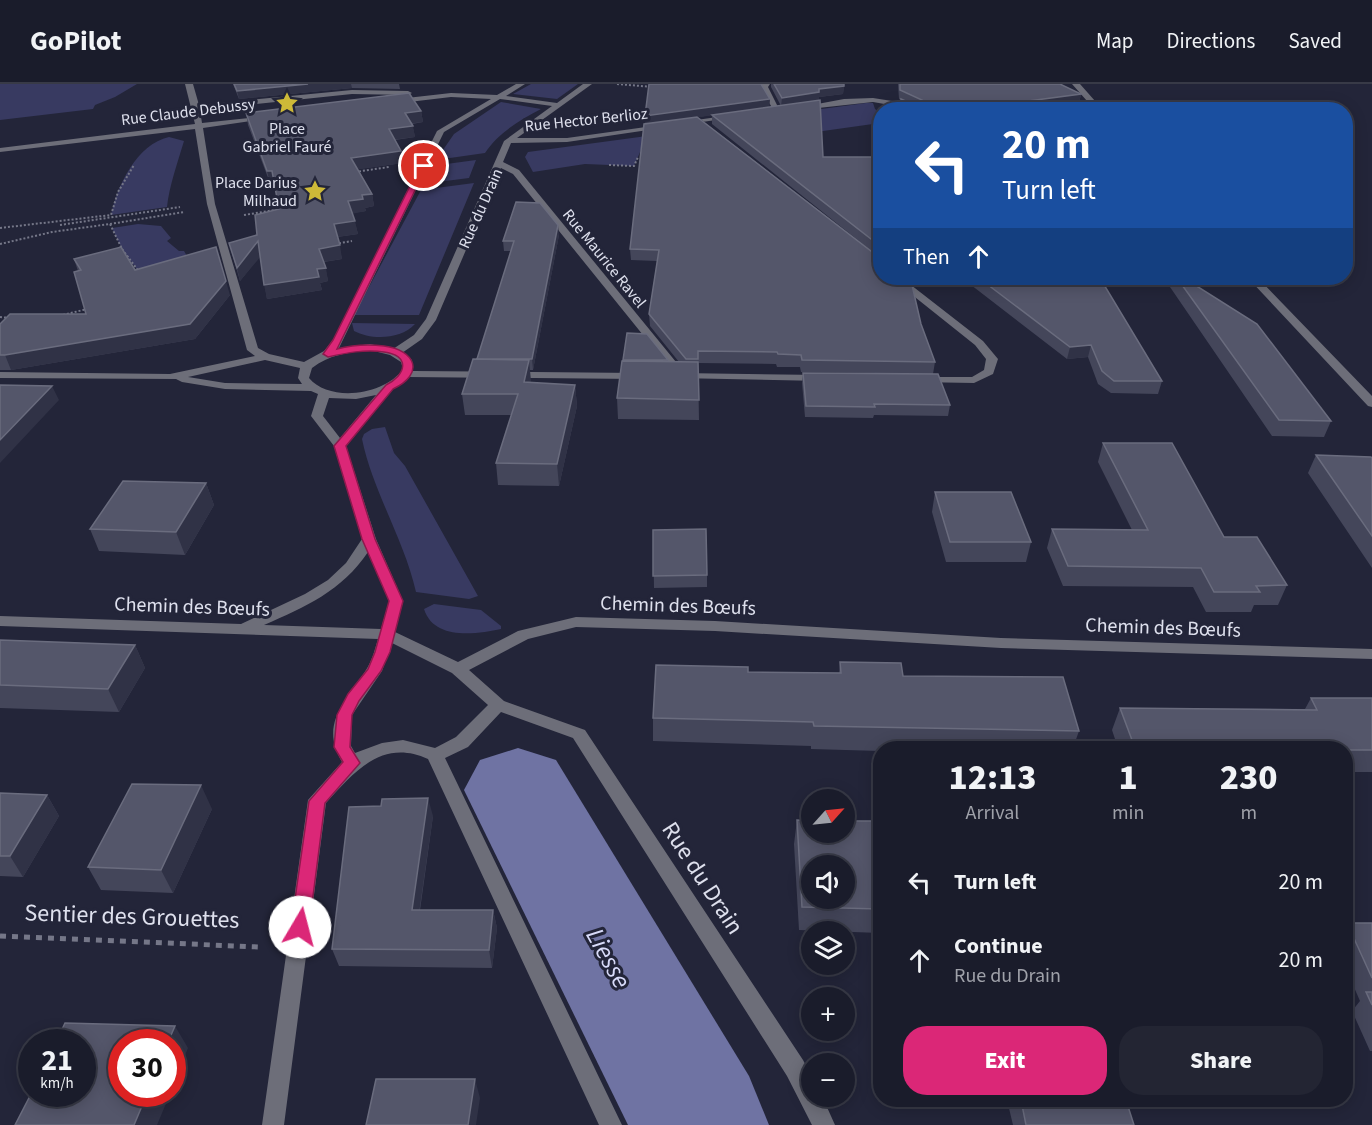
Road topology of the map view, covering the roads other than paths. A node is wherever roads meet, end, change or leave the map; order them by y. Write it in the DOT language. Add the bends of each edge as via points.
graph roads {
  1 [pos="189,84"];
  2 [pos="521,84"];
  3 [pos="588,84"];
  4 [pos="766,84"];
  5 [pos="1076,84"];
  6 [pos="451,95"];
  7 [pos="498,97"];
  8 [pos="898,102"];
  9 [pos="1093,102"];
  10 [pos="382,103"];
  11 [pos="559,105"];
  12 [pos="196,108"];
  13 [pos="778,111"];
  14 [pos="766,112"];
  15 [pos="744,115"];
  16 [pos="279,117"];
  17 [pos="699,121"];
  18 [pos="199,127"];
  19 [pos="713,132"];
  20 [pos="508,141"];
  21 [pos="0,150"];
  22 [pos="500,164"];
  23 [pos="905,285"];
  24 [pos="1258,285"];
  25 [pos="396,352"];
  26 [pos="328,354"];
  27 [pos="265,357"];
  28 [pos="307,366"];
  29 [pos="407,374"];
  30 [pos="0,375"];
  31 [pos="645,376"];
  32 [pos="171,377"];
  33 [pos="834,378"];
  34 [pos="905,379"];
  35 [pos="390,387"];
  36 [pos="311,388"];
  37 [pos="324,394"];
  38 [pos="1372,403"];
  39 [pos="340,446"];
  40 [pos="369,539"];
  41 [pos="0,621"];
  42 [pos="244,628"];
  43 [pos="387,634"];
  44 [pos="1372,654"];
  45 [pos="458,669"];
  46 [pos="498,705"];
  47 [pos="435,754"];
  48 [pos="352,763"];
  49 [pos="273,1125"];
  50 [pos="611,1125"];
  51 [pos="824,1125"];
  1 -- 12 [label="street"];
  2 -- 7 [label="street"];
  3 -- 11 [label="street"];
  4 -- 13 [label="street"];
  5 -- 9 [label="street"];
  6 -- 7 [label="street"];
  6 -- 10 [label="street"];
  6 -- 12 [label="street" via="352,92"];
  7 -- 11 [label="street"];
  7 -- 26 [label="street" via="441,130 338,341"];
  8 -- 13 [label="street" via="866,99"];
  11 -- 20 [label="street"];
  12 -- 18 [label="street"];
  13 -- 14 [label="street"];
  15 -- 17 [label="street, Rue Hector Berlioz"];
  16 -- 18 [label="street, Rue Claude Debussy"];
  17 -- 19 [label="street"];
  17 -- 20 [label="street, Rue Hector Berlioz" via="567,140"];
  18 -- 21 [label="street, Rue Claude Debussy"];
  18 -- 27 [label="street" via="215,216 253,350"];
  20 -- 22 [label="street, Rue du Drain"];
  22 -- 25 [label="street, Rue du Drain" via="431,320 418,337"];
  22 -- 33 [label="street, Rue Maurice Ravel" via="516,172 675,376"];
  23 -- 34 [label="street" via="979,343 992,359 989,372 974,380"];
  24 -- 38 [label="street"];
  25 -- 26 [label="street" via="370,347"];
  25 -- 29 [label="street" via="409,366"];
  26 -- 28 [label="street"];
  27 -- 28 [label="street"];
  27 -- 32 [label="street"];
  28 -- 36 [label="street" via="304,380"];
  29 -- 31 [label="street"];
  29 -- 35 [label="street"];
  30 -- 32 [label="street"];
  32 -- 36 [label="street" via="225,386"];
  35 -- 37 [label="street" via="364,396"];
  35 -- 39 [label="street"];
  36 -- 37 [label="street"];
  37 -- 39 [label="street" via="317,416"];
  39 -- 40 [label="street"];
  40 -- 42 [label="street" via="344,574 328,587"];
  40 -- 43 [label="street" via="396,601"];
  41 -- 42 [label="street, Chemin des Bœufs"];
  42 -- 43 [label="street, Chemin des Bœufs"];
  43 -- 45 [label="street, Chemin des Bœufs"];
  43 -- 48 [label="street" via="374,671 344,715 342,747"];
  44 -- 45 [label="street, Chemin des Bœufs" via="1001,643 576,622 524,635"];
  45 -- 46 [label="street"];
  46 -- 47 [label="street" via="462,742"];
  46 -- 51 [label="street, Rue du Drain" via="579,734 795,1068"];
  47 -- 48 [label="street" via="394,746"];
  47 -- 50 [label="street"];
  48 -- 49 [label="street" via="317,801"];
}
